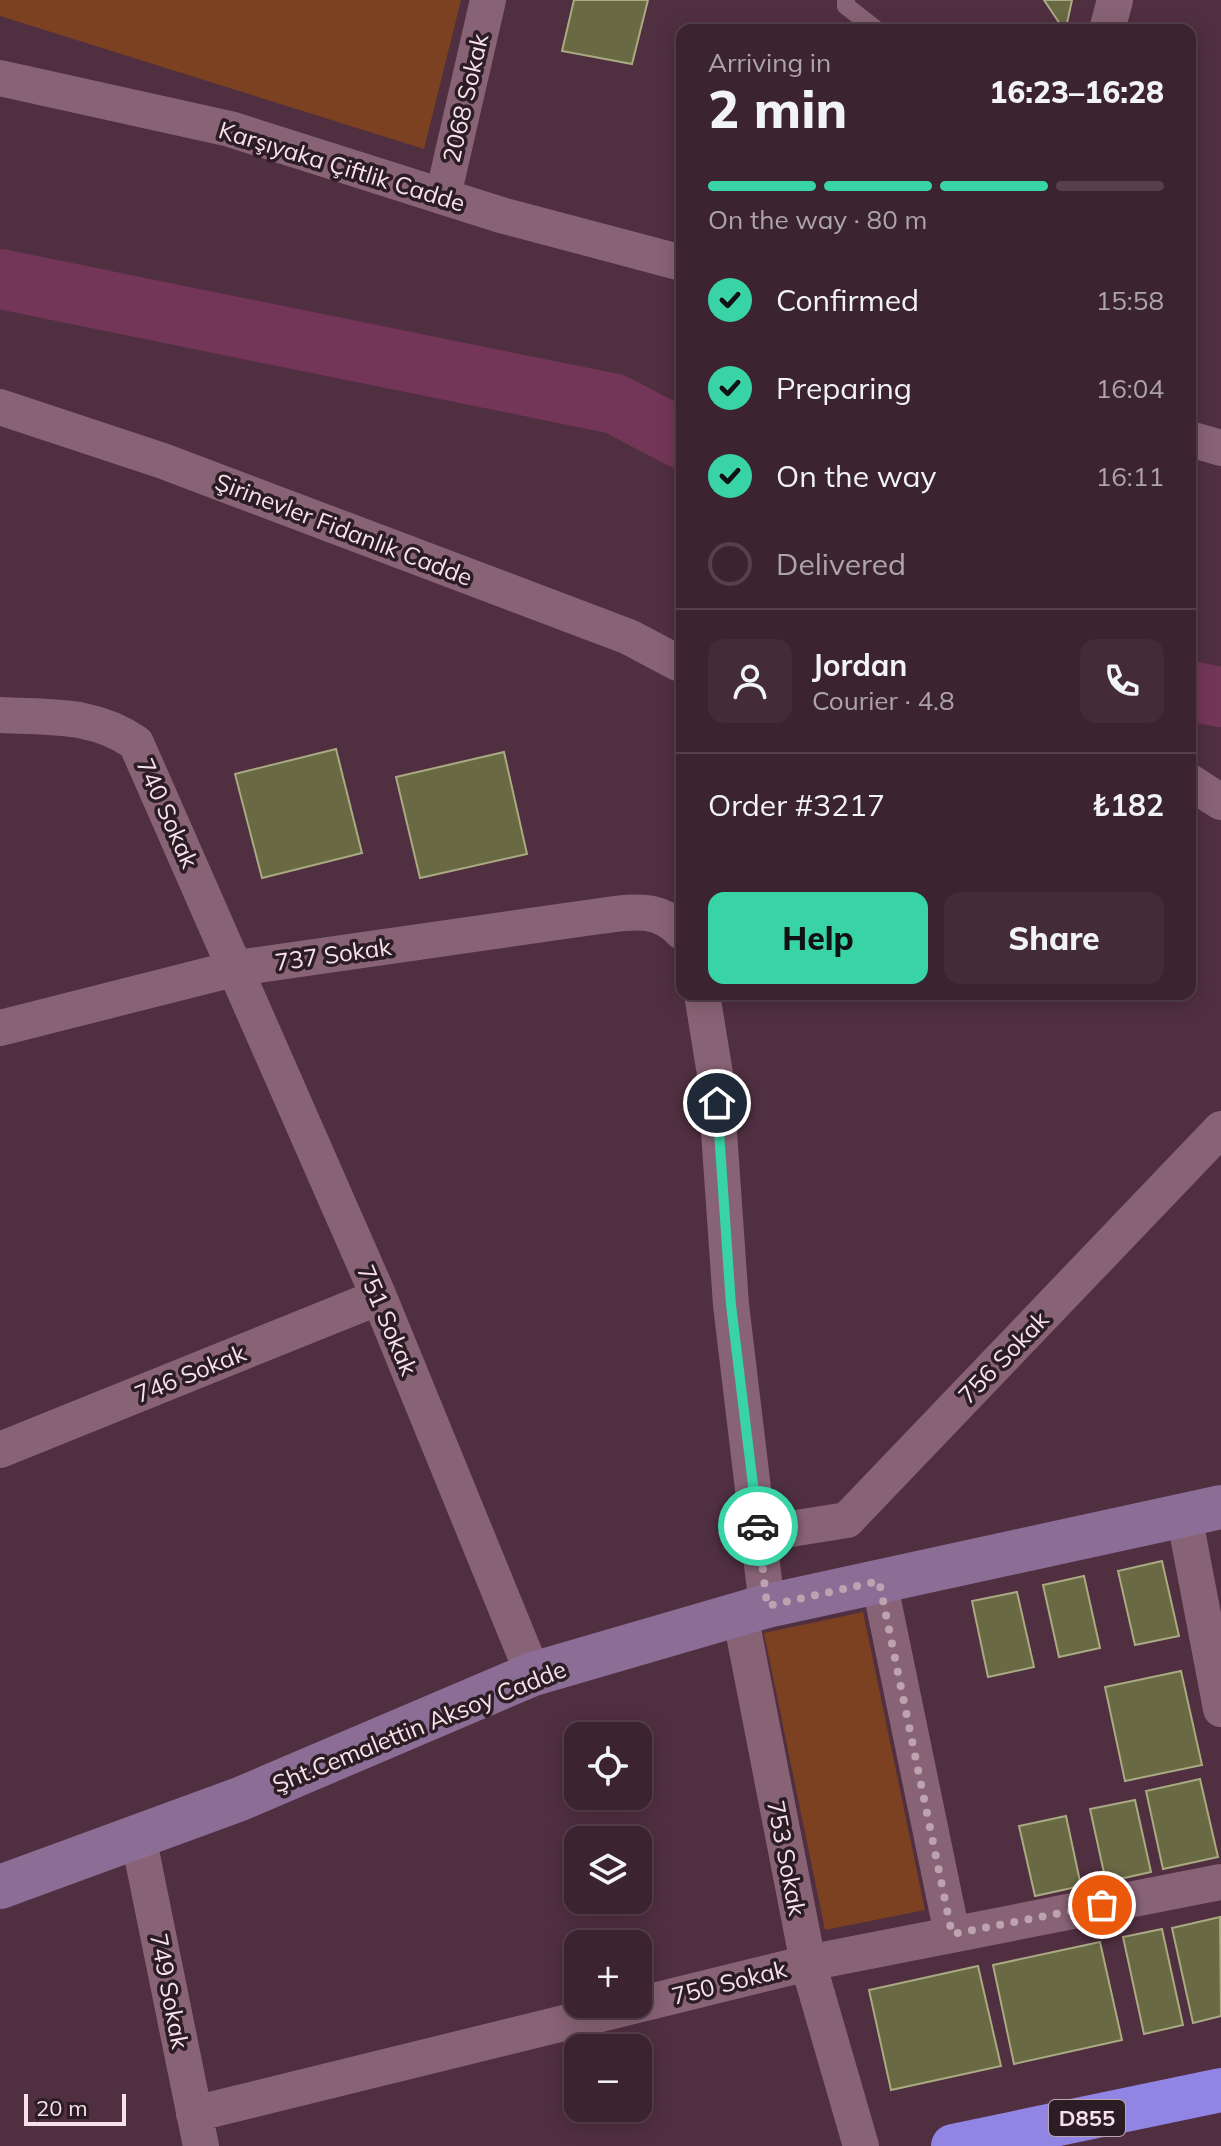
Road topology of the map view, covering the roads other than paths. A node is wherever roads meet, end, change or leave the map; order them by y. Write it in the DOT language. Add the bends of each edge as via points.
graph roads {
  1 [pos="488,0"];
  2 [pos="846,0"];
  3 [pos="1115,0"];
  4 [pos="869,24"];
  5 [pos="1109,24"];
  6 [pos="0,78"];
  7 [pos="443,196"];
  8 [pos="676,261"];
  9 [pos="0,407"];
  10 [pos="1196,441"];
  11 [pos="1221,448"];
  12 [pos="676,662"];
  13 [pos="0,715"];
  14 [pos="1196,786"];
  15 [pos="1221,802"];
  16 [pos="676,925"];
  17 [pos="237,968"];
  18 [pos="703,1000"];
  19 [pos="0,1028"];
  20 [pos="1221,1129"];
  21 [pos="379,1297"];
  22 [pos="0,1450"];
  23 [pos="1202,1511"];
  24 [pos="759,1534"];
  25 [pos="879,1581"];
  26 [pos="754,1610"];
  27 [pos="533,1674"];
  28 [pos="1221,1709"];
  29 [pos="138,1836"];
  30 [pos="1221,1882"];
  31 [pos="0,1887"];
  32 [pos="952,1934"];
  33 [pos="808,1963"];
  34 [pos="1221,2090"];
  35 [pos="198,2130"];
  36 [pos="861,2146"];
  37 [pos="953,2146"];
  1 -- 7 [label="street, 2068 Sokak"];
  2 -- 4 [label="lane" via="846,6"];
  3 -- 5 [label="street"];
  6 -- 7 [label="street, Karşıyaka Çiftlik Cadde" via="230,129"];
  7 -- 8 [label="street, Karşıyaka Çiftlik Cadde"];
  9 -- 12 [label="street, Şirinevler Fidanlık Cadde" via="178,466 629,637"];
  10 -- 11 [label="street"];
  13 -- 17 [label="street, 740 Sokak" via="85,720 113,727 136,743"];
  14 -- 15 [label="street"];
  16 -- 17 [label="street, 737 Sokak" via="639,912"];
  17 -- 19 [label="street, 737 Sokak"];
  17 -- 21 [label="street, 751 Sokak"];
  18 -- 24 [label="street, 753 Sokak" via="715,1074 731,1305"];
  20 -- 24 [label="street, 756 Sokak" via="847,1520"];
  21 -- 22 [label="street, 746 Sokak"];
  21 -- 27 [label="street, 751 Sokak"];
  23 -- 25 [label="street, Şht.Cemalettin Aksoy Cadde"];
  23 -- 28 [label="street"];
  24 -- 26 [label="street, 753 Sokak"];
  25 -- 26 [label="street, Şht.Cemalettin Aksoy Cadde"];
  25 -- 32 [label="street"];
  26 -- 27 [label="street, Şht.Cemalettin Aksoy Cadde"];
  26 -- 33 [label="street, 753 Sokak"];
  27 -- 29 [label="street, Şht.Cemalettin Aksoy Cadde" via="240,1799"];
  29 -- 31 [label="street, Şht.Cemalettin Aksoy Cadde"];
  29 -- 35 [label="street, 749 Sokak"];
  30 -- 32 [label="street, 750 Sokak"];
  32 -- 33 [label="street, 750 Sokak"];
  33 -- 35 [label="street, 750 Sokak"];
  33 -- 36 [label="street, 753 Sokak"];
  34 -- 37 [label="highway, D855"];
}
